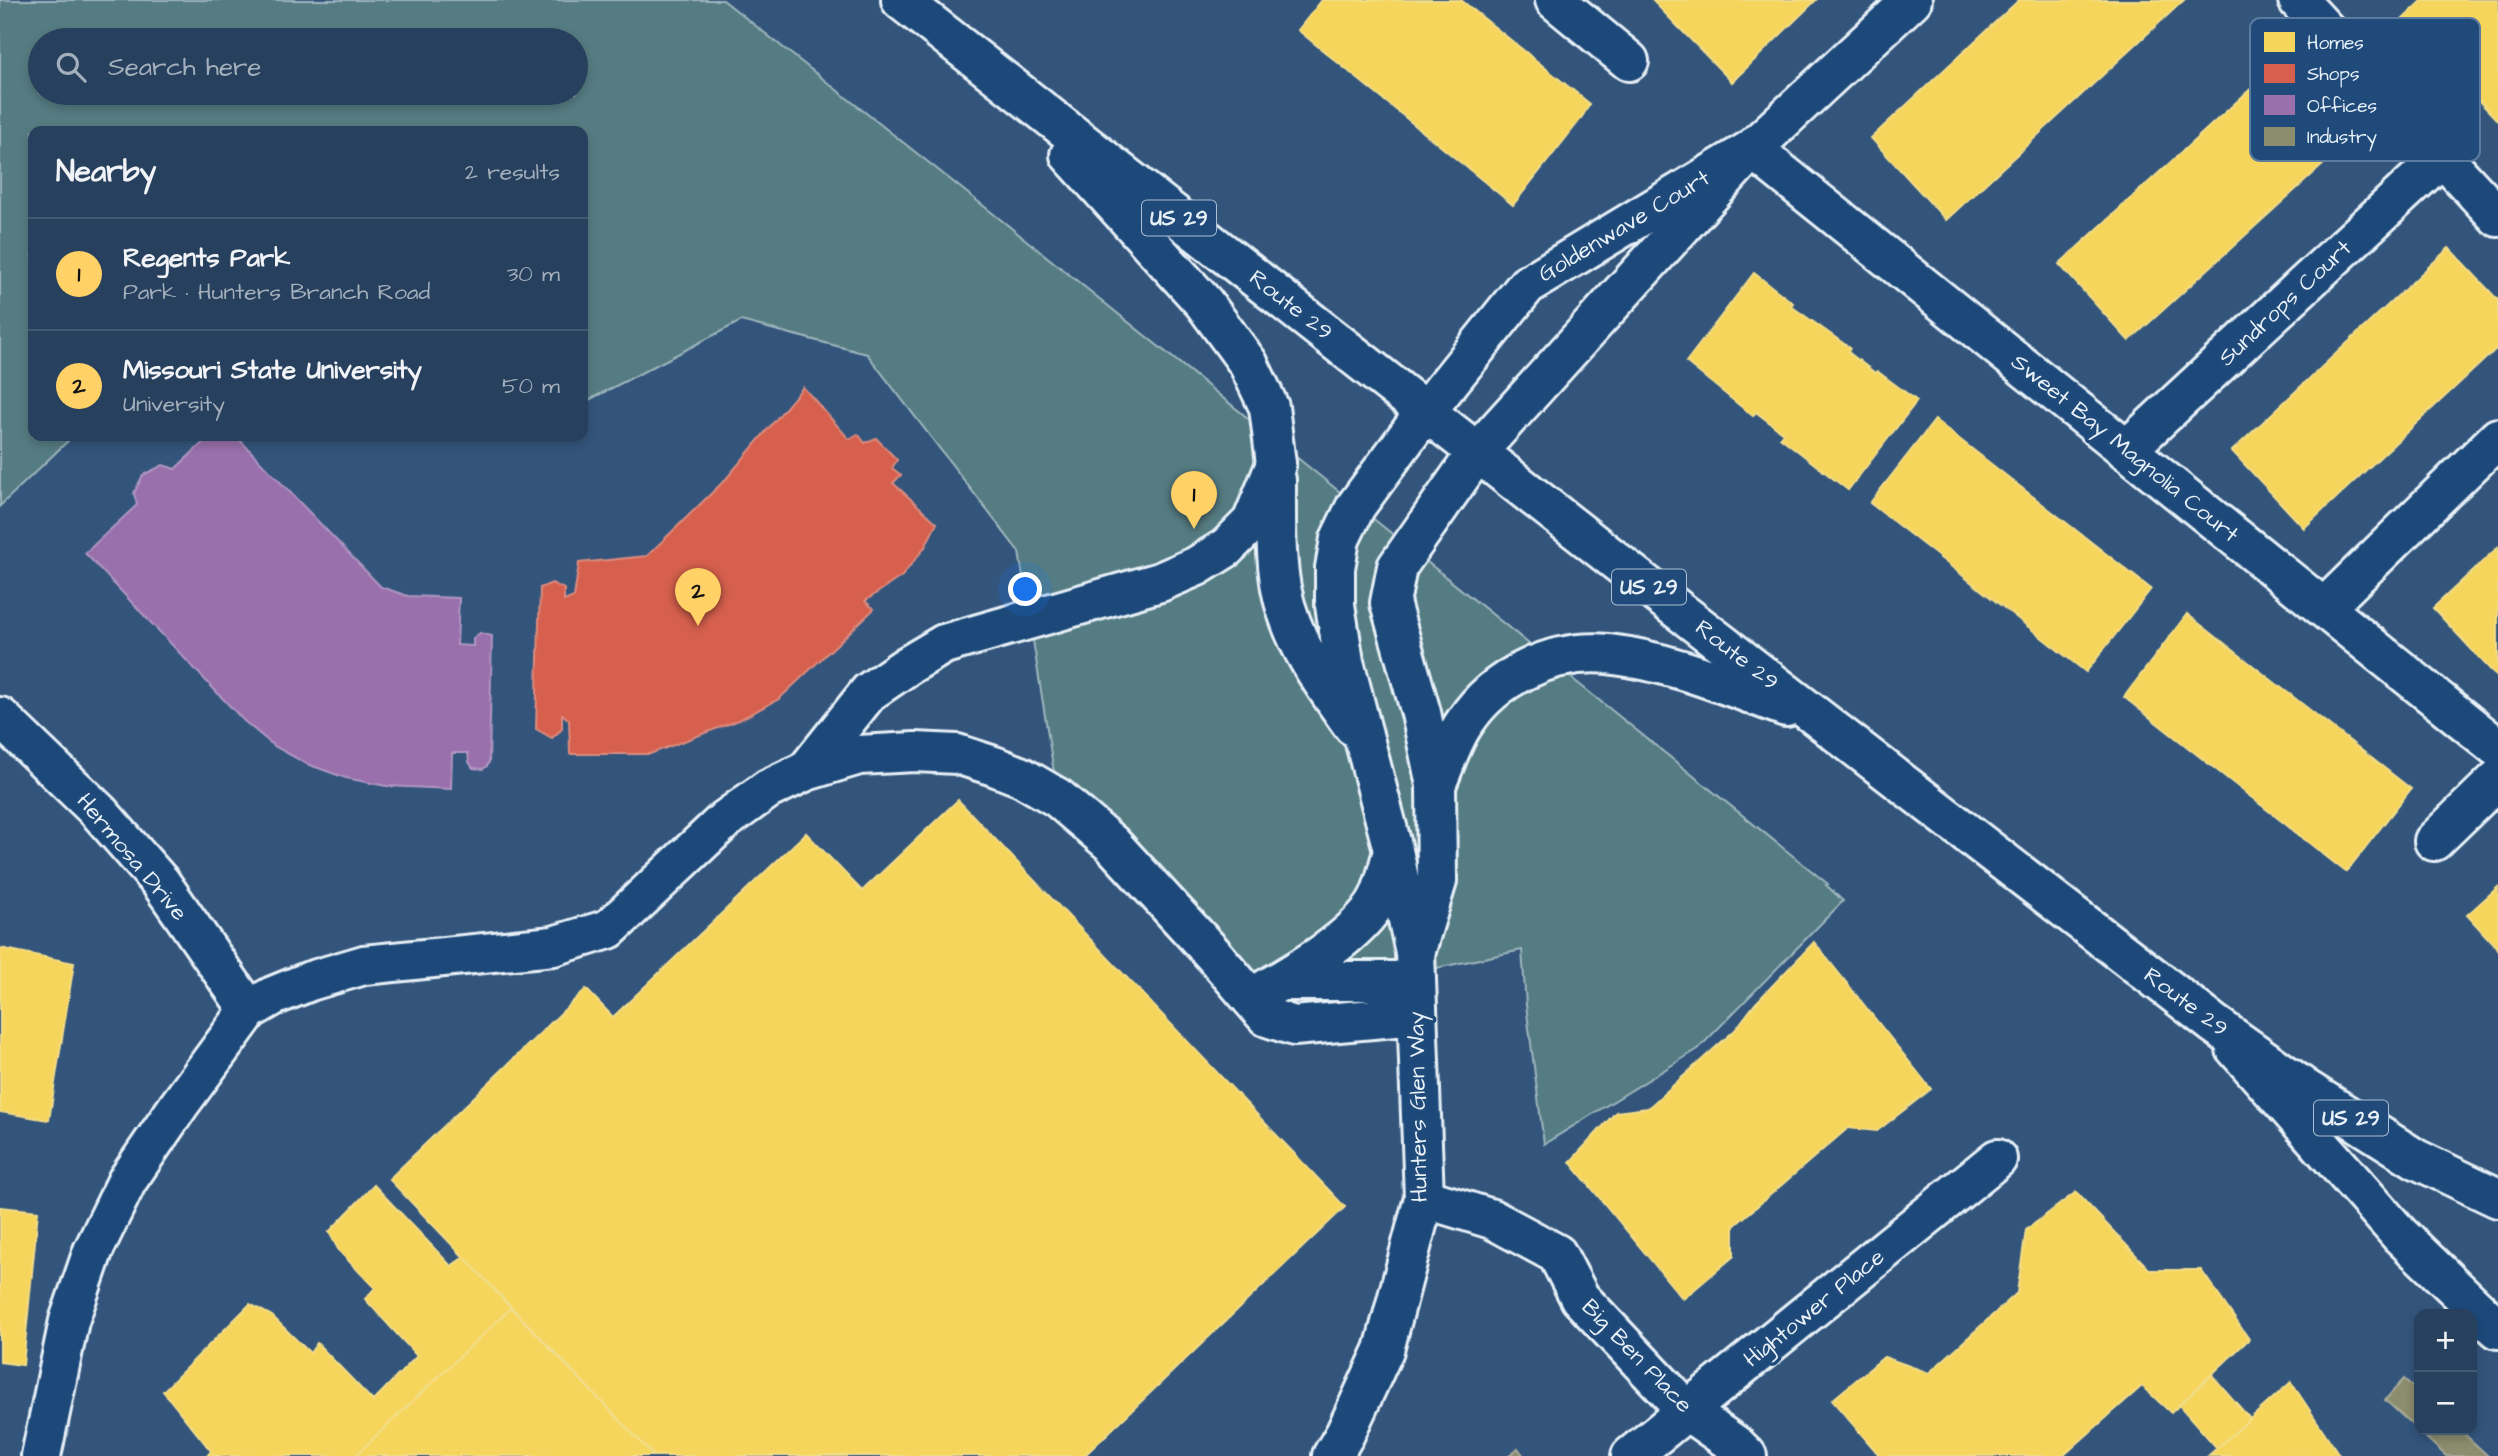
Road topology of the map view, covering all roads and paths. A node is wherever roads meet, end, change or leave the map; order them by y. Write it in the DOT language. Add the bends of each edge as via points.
graph roads {
  1 [pos="901,0"];
  2 [pos="1555,0"];
  3 [pos="1912,0"];
  4 [pos="2298,0"];
  5 [pos="2315,18"];
  6 [pos="1629,61"];
  7 [pos="1001,78"];
  8 [pos="1752,149"];
  9 [pos="2438,161"];
  10 [pos="2448,161"];
  11 [pos="2498,217"];
  12 [pos="1426,411"];
  13 [pos="2498,438"];
  14 [pos="2126,450"];
  15 [pos="1478,451"];
  16 [pos="1276,464"];
  17 [pos="2324,608"];
  18 [pos="0,717"];
  19 [pos="1821,720"];
  20 [pos="1366,744"];
  21 [pos="2498,748"];
  22 [pos="806,771"];
  23 [pos="2498,779"];
  24 [pos="1436,785"];
  25 [pos="2434,841"];
  26 [pos="1393,851"];
  27 [pos="1416,983"];
  28 [pos="1266,989"];
  29 [pos="249,1010"];
  30 [pos="2214,1024"];
  31 [pos="1997,1159"];
  32 [pos="1424,1198"];
  33 [pos="2498,1198"];
  34 [pos="2498,1329"];
  35 [pos="1687,1411"];
  36 [pos="41,1456"];
  37 [pos="1332,1456"];
  38 [pos="1631,1456"];
  39 [pos="1747,1456"];
  1 -- 7 [label="street, Route 29 / US 29"];
  2 -- 6 [label="street"];
  3 -- 8 [label="street, Goldenwave Court"];
  4 -- 5 [label="street"];
  7 -- 12 [label="street, Route 29 / US 29"];
  7 -- 16 [label="street, Hunters Glen Way" via="1204,303 1248,363 1269,407"];
  8 -- 12 [label="street, Goldenwave Court" via="1527,285"];
  8 -- 14 [label="street, Sweet Bay Magnolia Court"];
  8 -- 15 [label="street, Goldenwave Court"];
  9 -- 14 [label="street, Sundrops Court"];
  10 -- 11 [label="street"];
  12 -- 15 [label="street, Route 29 / US 29"];
  12 -- 20 [label="street, Hunters Glen Way" via="1356,506 1340,539 1335,605 1344,662"];
  13 -- 17 [label="street"];
  14 -- 17 [label="street, Sweet Bay Magnolia Court"];
  15 -- 19 [label="street, Route 29 / US 29"];
  15 -- 24 [label="street, Hunters Glen Way" via="1397,567 1390,603"];
  16 -- 20 [label="street, Hunters Glen Way" via="1281,589 1298,641 1316,674"];
  16 -- 22 [label="street" via="1252,522 1226,548 1160,582 944,644 869,692"];
  17 -- 21 [label="street, Sweet Bay Magnolia Court"];
  18 -- 29 [label="street, Hermosa Drive" via="99,812 161,883"];
  19 -- 24 [label="street" via="1684,670 1606,654 1562,657 1521,670 1490,692 1464,722"];
  19 -- 30 [label="street, Route 29 / US 29"];
  20 -- 26 [label="street, Hunters Glen Way"];
  22 -- 28 [label="street" via="859,755 915,752 957,754 1022,777 1058,798 1112,844"];
  22 -- 29 [label="street" via="768,789 725,820 609,929 553,946 364,965 310,981"];
  23 -- 25 [label="street"];
  24 -- 27 [label="street, Hunters Glen Way" via="1437,881"];
  26 -- 27 [label="street, Hunters Glen Way"];
  26 -- 28 [label="street" via="1378,899 1359,923 1333,946"];
  27 -- 28 [label="street" via="1294,1026 1267,1017"];
  27 -- 32 [label="street, Hunters Glen Way"];
  29 -- 36 [label="street" via="127,1181 93,1251 69,1321"];
  30 -- 33 [label="street, Route 29 / US 29" via="2416,1159"];
  30 -- 34 [label="street" via="2400,1236"];
  31 -- 35 [label="street, Hightower Place"];
  32 -- 35 [label="street, Big Ben Place" via="1492,1219 1557,1254 1580,1298"];
  32 -- 37 [label="street, Hunters Glen Way" via="1384,1350"];
  35 -- 38 [label="street, Hightower Place"];
  35 -- 39 [label="street, Big Ben Place"];
}
